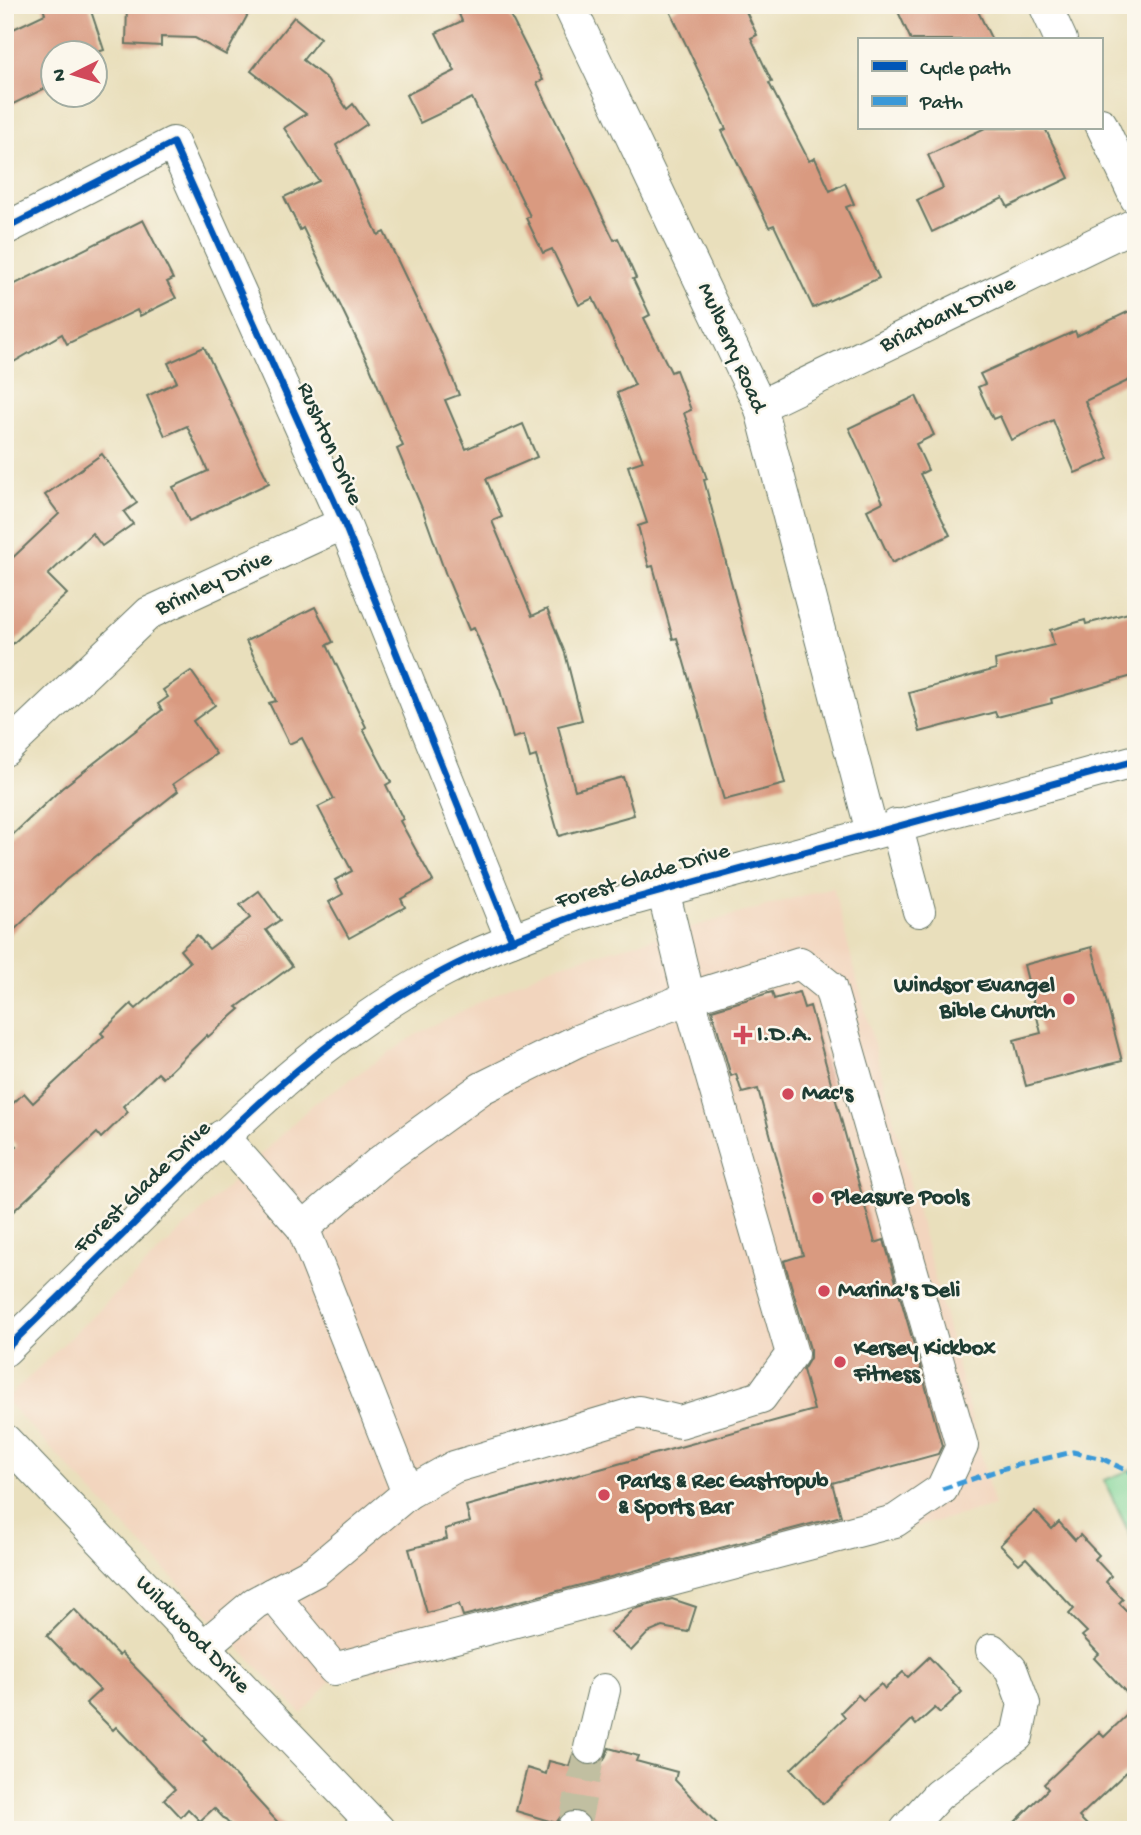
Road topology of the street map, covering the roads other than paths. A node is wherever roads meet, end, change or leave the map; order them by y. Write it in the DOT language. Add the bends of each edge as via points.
graph roads {
  1 [pos="569,5"];
  2 [pos="1045,5"];
  3 [pos="1060,38"];
  4 [pos="1102,126"];
  5 [pos="1136,198"];
  6 [pos="1136,224"];
  7 [pos="5,229"];
  8 [pos="760,406"];
  9 [pos="344,523"];
  10 [pos="5,750"];
  11 [pos="1136,761"];
  12 [pos="884,829"];
  13 [pos="663,890"];
  14 [pos="919,911"];
  15 [pos="512,940"];
  16 [pos="690,998"];
  17 [pos="222,1136"];
  18 [pos="303,1228"];
  19 [pos="5,1350"];
  20 [pos="5,1440"];
  21 [pos="408,1493"];
  22 [pos="272,1594"];
  23 [pos="204,1646"];
  24 [pos="992,1650"];
  25 [pos="604,1690"];
  26 [pos="590,1748"];
  27 [pos="379,1830"];
  28 [pos="906,1830"];
  1 -- 8 [label="street, Mulberry Road"];
  2 -- 3 [label="street"];
  4 -- 5 [label="street"];
  6 -- 8 [label="street, Briarbank Drive"];
  7 -- 9 [label="street, Rushton Drive" via="173,143"];
  8 -- 12 [label="street, Mulberry Road"];
  9 -- 10 [label="street, Brimley Drive" via="149,613"];
  9 -- 15 [label="street, Rushton Drive"];
  11 -- 12 [label="street, Forest Glade Drive"];
  12 -- 13 [label="street, Forest Glade Drive"];
  12 -- 14 [label="street, Mulberry Road"];
  13 -- 15 [label="street, Forest Glade Drive" via="582,913"];
  13 -- 16 [label="street"];
  15 -- 17 [label="street, Forest Glade Drive" via="444,970 377,1011 300,1067"];
  16 -- 18 [label="street" via="577,1041 482,1088 381,1161"];
  16 -- 21 [label="street" via="792,1354 761,1397 680,1422 639,1412 454,1467"];
  16 -- 22 [label="street" via="800,963 830,987 962,1446 942,1489 895,1521 334,1669"];
  17 -- 18 [label="street"];
  17 -- 19 [label="street, Forest Glade Drive"];
  18 -- 21 [label="street"];
  20 -- 23 [label="street, Wildwood Drive"];
  21 -- 22 [label="street" via="315,1571"];
  22 -- 23 [label="street"];
  23 -- 27 [label="street, Wildwood Drive"];
  24 -- 28 [label="street" via="1011,1669 1024,1704 1017,1737 939,1796"];
  25 -- 26 [label="street"];
}
